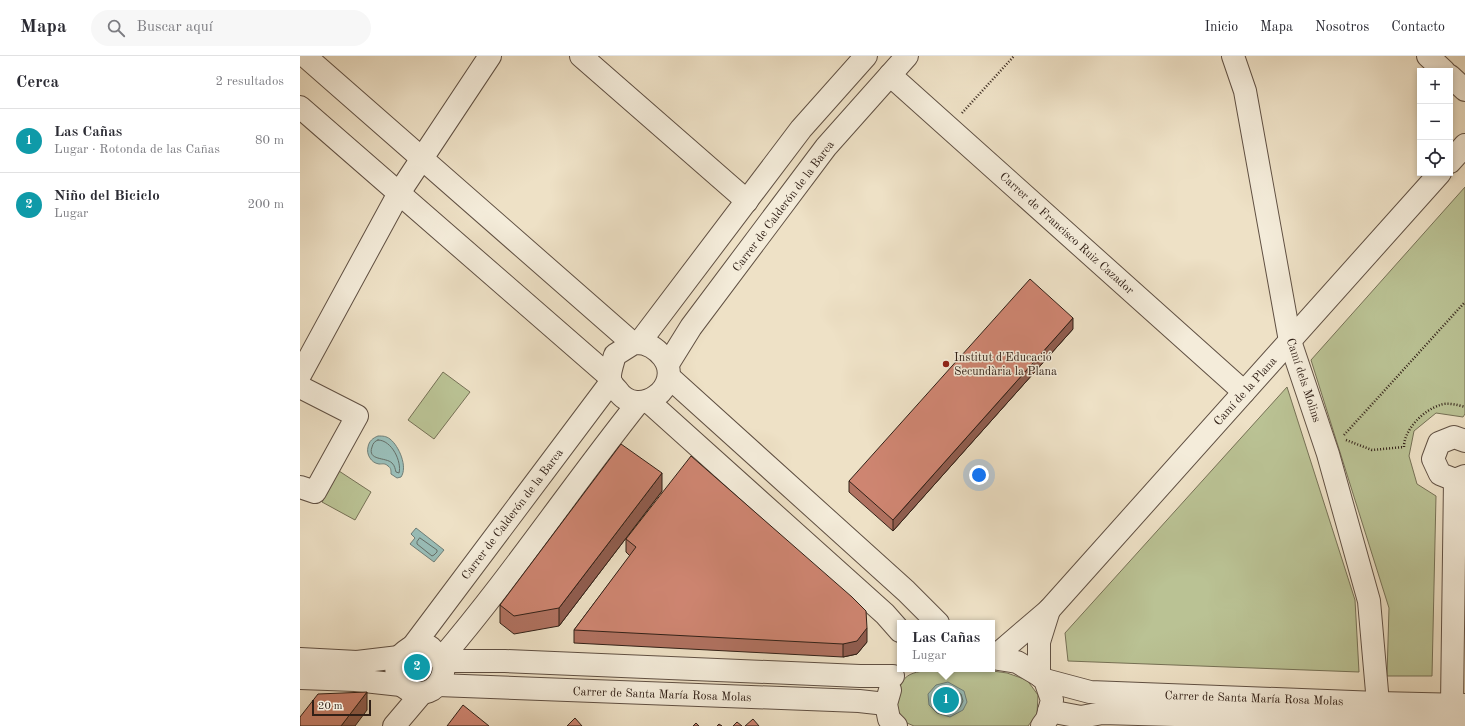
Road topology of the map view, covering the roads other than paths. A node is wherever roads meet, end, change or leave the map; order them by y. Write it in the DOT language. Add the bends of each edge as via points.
graph roads {
  1 [pos="305,56"];
  2 [pos="490,56"];
  3 [pos="581,56"];
  4 [pos="907,56"];
  5 [pos="1233,56"];
  6 [pos="1428,56"];
  7 [pos="860,58"];
  8 [pos="1441,68"];
  9 [pos="890,75"];
  10 [pos="1453,79"];
  11 [pos="1465,90"];
  12 [pos="300,107"];
  13 [pos="1465,145"];
  14 [pos="421,158"];
  15 [pos="1453,159"];
  16 [pos="1437,176"];
  17 [pos="399,193"];
  18 [pos="747,201"];
  19 [pos="1290,341"];
  20 [pos="637,343"];
  21 [pos="668,370"];
  22 [pos="300,375"];
  23 [pos="610,380"];
  24 [pos="300,387"];
  25 [pos="1244,392"];
  26 [pos="643,402"];
  27 [pos="1465,441"];
  28 [pos="1460,478"];
  29 [pos="300,487"];
  30 [pos="1049,610"];
  31 [pos="935,620"];
  32 [pos="468,628"];
  33 [pos="897,628"];
  34 [pos="406,652"];
  35 [pos="995,655"];
  36 [pos="995,658"];
  37 [pos="300,659"];
  38 [pos="442,660"];
  39 [pos="493,661"];
  40 [pos="896,672"];
  41 [pos="300,678"];
  42 [pos="1042,678"];
  43 [pos="417,688"];
  44 [pos="1378,703"];
  45 [pos="1457,716"];
  46 [pos="890,719"];
  47 [pos="1046,719"];
  48 [pos="1100,720"];
  49 [pos="390,726"];
  50 [pos="394,726"];
  51 [pos="1068,726"];
  1 -- 14 [label="street"];
  2 -- 14 [label="street"];
  3 -- 18 [label="street"];
  4 -- 9 [label="street, Carrer de Calderón de la Barca"];
  5 -- 19 [label="street, Camí dels Molins" via="1245,91"];
  6 -- 8 [label="street"];
  7 -- 18 [label="street"];
  9 -- 21 [label="street, Carrer de Calderón de la Barca" via="826,147 691,327"];
  9 -- 25 [label="street, Carrer de Francisco Ruiz Cazador"];
  10 -- 11 [label="street"];
  12 -- 17 [label="street"];
  13 -- 15 [label="street"];
  14 -- 17 [label="street"];
  14 -- 20 [label="street" via="629,340"];
  16 -- 19 [label="street, Camí de la Plana"];
  17 -- 22 [label="street"];
  17 -- 23 [label="street"];
  18 -- 20 [label="street"];
  19 -- 25 [label="street, Camí de la Plana"];
  19 -- 44 [label="street, Camí dels Molins" via="1328,454 1369,601"];
  20 -- 21 [label="street" via="657,349"];
  20 -- 23 [label="street" via="615,355"];
  21 -- 26 [label="street" via="662,392"];
  21 -- 31 [label="street"];
  23 -- 26 [label="street" via="621,397"];
  23 -- 34 [label="street, Carrer de Calderón de la Barca"];
  24 -- 29 [label="street" via="357,416 314,492"];
  25 -- 30 [label="street, Camí de la Plana"];
  26 -- 32 [label="street" via="610,438"];
  26 -- 33 [label="street" via="885,614"];
  27 -- 28 [label="street" via="1454,437 1439,443 1433,459 1440,474"];
  28 -- 45 [label="street"];
  30 -- 35 [label="street, Camí de la Plana"];
  30 -- 42 [label="street, Camí de la Plana" via="1038,642"];
  32 -- 38 [label="street"];
  32 -- 39 [label="street" via="475,644"];
  34 -- 37 [label="street" via="357,662"];
  34 -- 38 [label="street" via="430,647"];
  34 -- 43 [label="street" via="395,672"];
  36 -- 42 [label="street, Carrer de Santa María Rosa Molas" via="1017,662"];
  38 -- 39 [label="street"];
  38 -- 43 [label="street" via="444,673"];
  39 -- 40 [label="street" via="860,676"];
  40 -- 46 [label="street"];
  41 -- 43 [label="street, Carrer de Santa María Rosa Molas" via="355,680"];
  42 -- 44 [label="street, Carrer de Santa María Rosa Molas" via="1090,692"];
  42 -- 47 [label="street, Camí de la Plana" via="1052,700"];
  43 -- 46 [label="street, Carrer de Santa María Rosa Molas" via="859,701"];
  43 -- 49 [label="street"];
  43 -- 50 [label="street"];
  44 -- 45 [label="street, Carrer de Santa María Rosa Molas"];
  45 -- 48 [label="street, Carrer de Santa María Rosa Molas"];
  47 -- 48 [label="street, Carrer de Santa María Rosa Molas"];
  47 -- 51 [label="street"];
}
